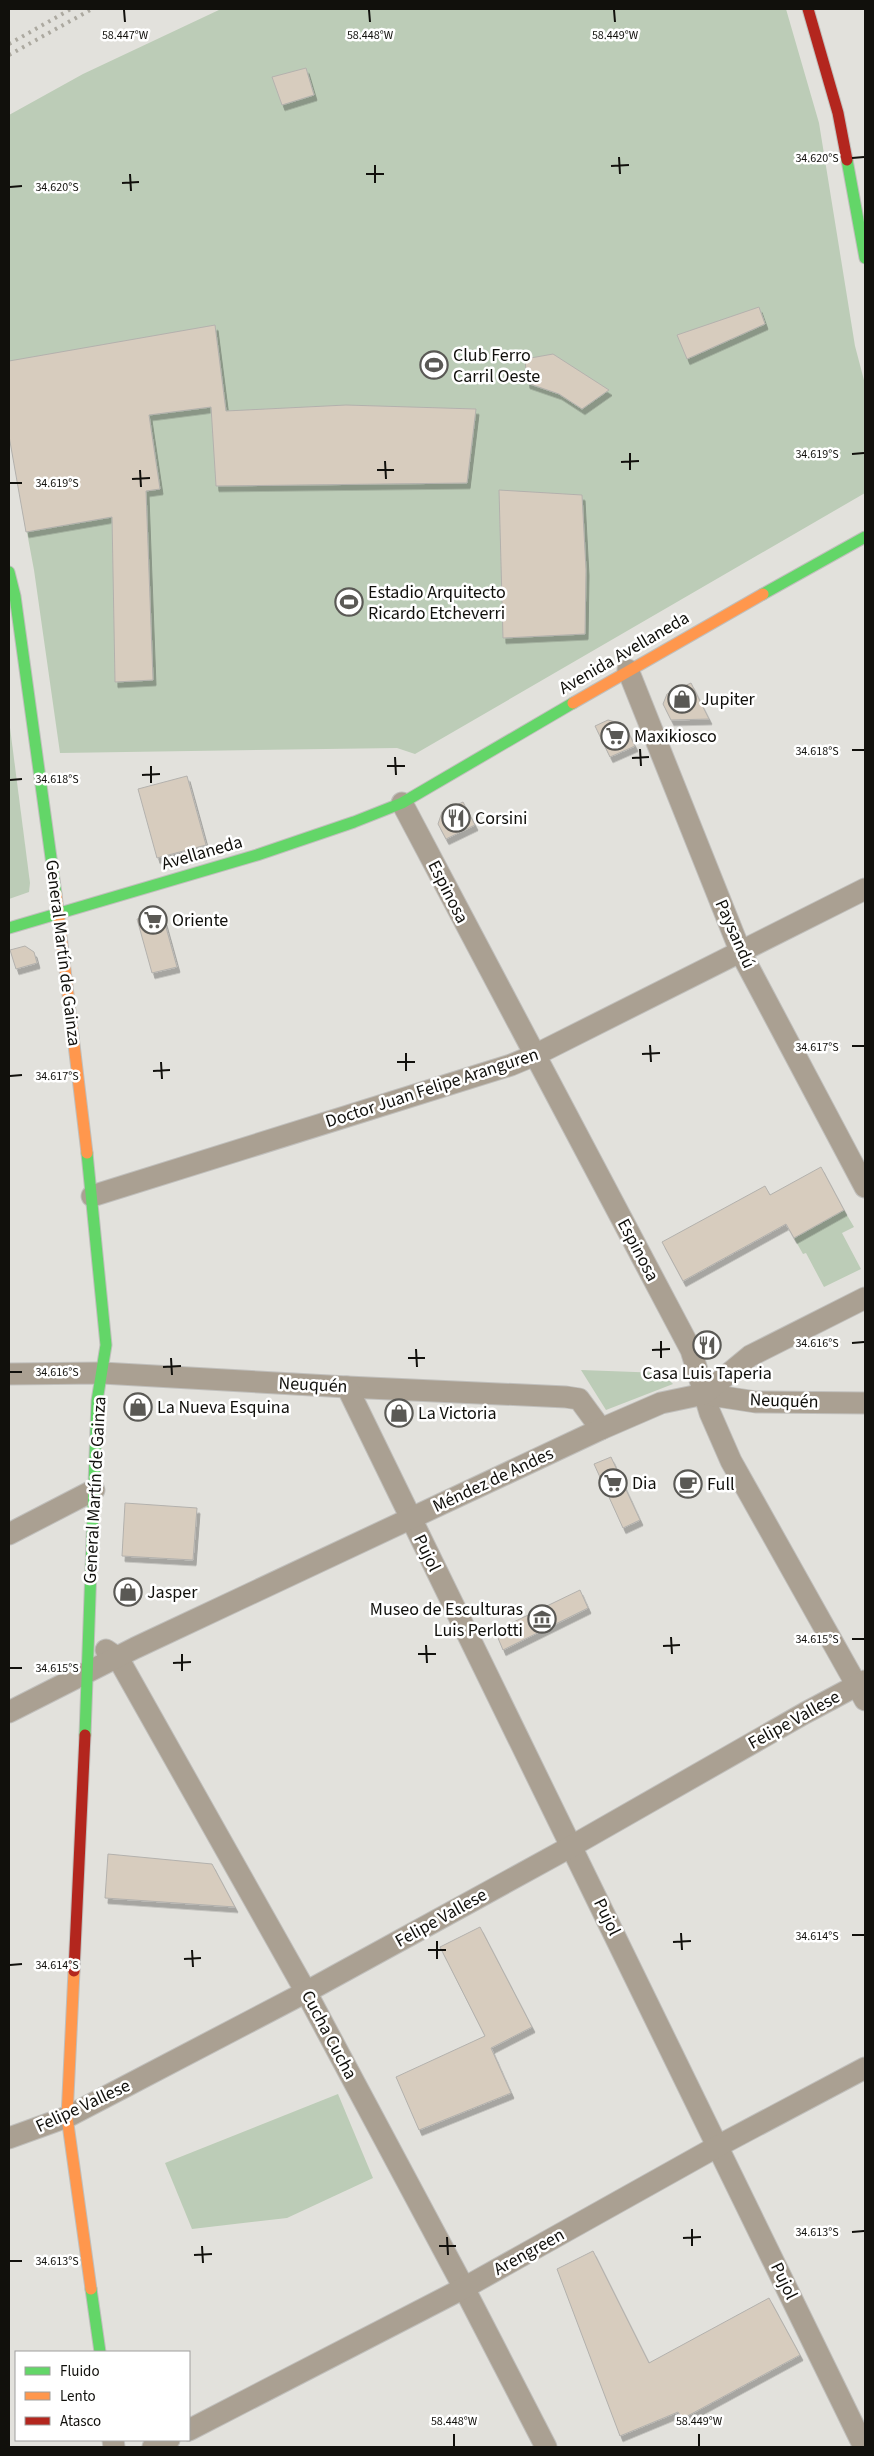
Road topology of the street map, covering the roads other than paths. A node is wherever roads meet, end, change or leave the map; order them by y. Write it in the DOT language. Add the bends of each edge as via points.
graph roads {
  1 [pos="808,9"];
  2 [pos="865,258"];
  3 [pos="865,537"];
  4 [pos="9,572"];
  5 [pos="628,670"];
  6 [pos="402,803"];
  7 [pos="865,889"];
  8 [pos="59,912"];
  9 [pos="9,928"];
  10 [pos="741,952"];
  11 [pos="535,1056"];
  12 [pos="865,1187"];
  13 [pos="92,1196"];
  14 [pos="865,1298"];
  15 [pos="102,1373"];
  16 [pos="9,1374"];
  17 [pos="347,1387"];
  18 [pos="704,1394"];
  19 [pos="865,1404"];
  20 [pos="602,1430"];
  21 [pos="94,1490"];
  22 [pos="410,1518"];
  23 [pos="9,1534"];
  24 [pos="89,1640"];
  25 [pos="118,1658"];
  26 [pos="88,1673"];
  27 [pos="863,1689"];
  28 [pos="9,1712"];
  29 [pos="572,1846"];
  30 [pos="306,1992"];
  31 [pos="865,2068"];
  32 [pos="67,2117"];
  33 [pos="9,2138"];
  34 [pos="718,2146"];
  35 [pos="464,2288"];
  36 [pos="100,2351"];
  37 [pos="190,2429"];
  38 [pos="168,2441"];
  39 [pos="153,2447"];
  40 [pos="546,2447"];
  41 [pos="864,2447"];
  1 -- 2 [label="street" via="838,113"];
  3 -- 5 [label="street, Avenida Avellaneda"];
  4 -- 8 [label="street, General Martín de Gainza"];
  5 -- 6 [label="street, Avenida Avellaneda"];
  5 -- 10 [label="street, Paysandú"];
  6 -- 8 [label="street, Avellaneda" via="362,820 254,856"];
  6 -- 11 [label="street, Espinosa"];
  7 -- 10 [label="street, Doctor Juan Felipe Aranguren"];
  8 -- 9 [label="street, Avellaneda"];
  8 -- 13 [label="street, General Martín de Gainza"];
  10 -- 11 [label="street, Doctor Juan Felipe Aranguren"];
  10 -- 12 [label="street, Paysandú"];
  11 -- 13 [label="street, Doctor Juan Felipe Aranguren"];
  11 -- 18 [label="street, Espinosa" via="691,1350"];
  13 -- 15 [label="street, General Martín de Gainza" via="106,1345"];
  14 -- 18 [label="street, Méndez de Andes" via="750,1356"];
  15 -- 16 [label="street, Neuquén"];
  15 -- 17 [label="street, Neuquén"];
  15 -- 21 [label="street, General Martín de Gainza" via="97,1401"];
  17 -- 20 [label="street, Neuquén" via="579,1398"];
  17 -- 22 [label="street, Pujol"];
  18 -- 19 [label="street, Neuquén" via="756,1402"];
  18 -- 20 [label="street, Méndez de Andes" via="661,1403"];
  18 -- 27 [label="street, Espinosa" via="731,1461"];
  20 -- 22 [label="street, Méndez de Andes"];
  21 -- 23 [label="street"];
  21 -- 24 [label="street, General Martín de Gainza"];
  22 -- 25 [label="street, Méndez de Andes"];
  22 -- 29 [label="street, Pujol"];
  24 -- 25 [label="street, Cucha Cucha"];
  24 -- 26 [label="street, General Martín de Gainza"];
  25 -- 26 [label="street, Méndez de Andes"];
  25 -- 30 [label="street, Cucha Cucha"];
  26 -- 28 [label="street, Méndez de Andes"];
  26 -- 32 [label="street, General Martín de Gainza"];
  27 -- 29 [label="street, Felipe Vallese" via="805,1713"];
  29 -- 30 [label="street, Felipe Vallese"];
  29 -- 34 [label="street, Pujol"];
  30 -- 32 [label="street, Felipe Vallese"];
  30 -- 35 [label="street, Cucha Cucha"];
  31 -- 34 [label="street, Arengreen"];
  32 -- 33 [label="street, Felipe Vallese"];
  32 -- 36 [label="street, General Martín de Gainza"];
  34 -- 35 [label="street, Arengreen"];
  34 -- 41 [label="street, Pujol"];
  35 -- 37 [label="street, Arengreen"];
  35 -- 40 [label="street, Cucha Cucha"];
  38 -- 39 [label="street"];
}
